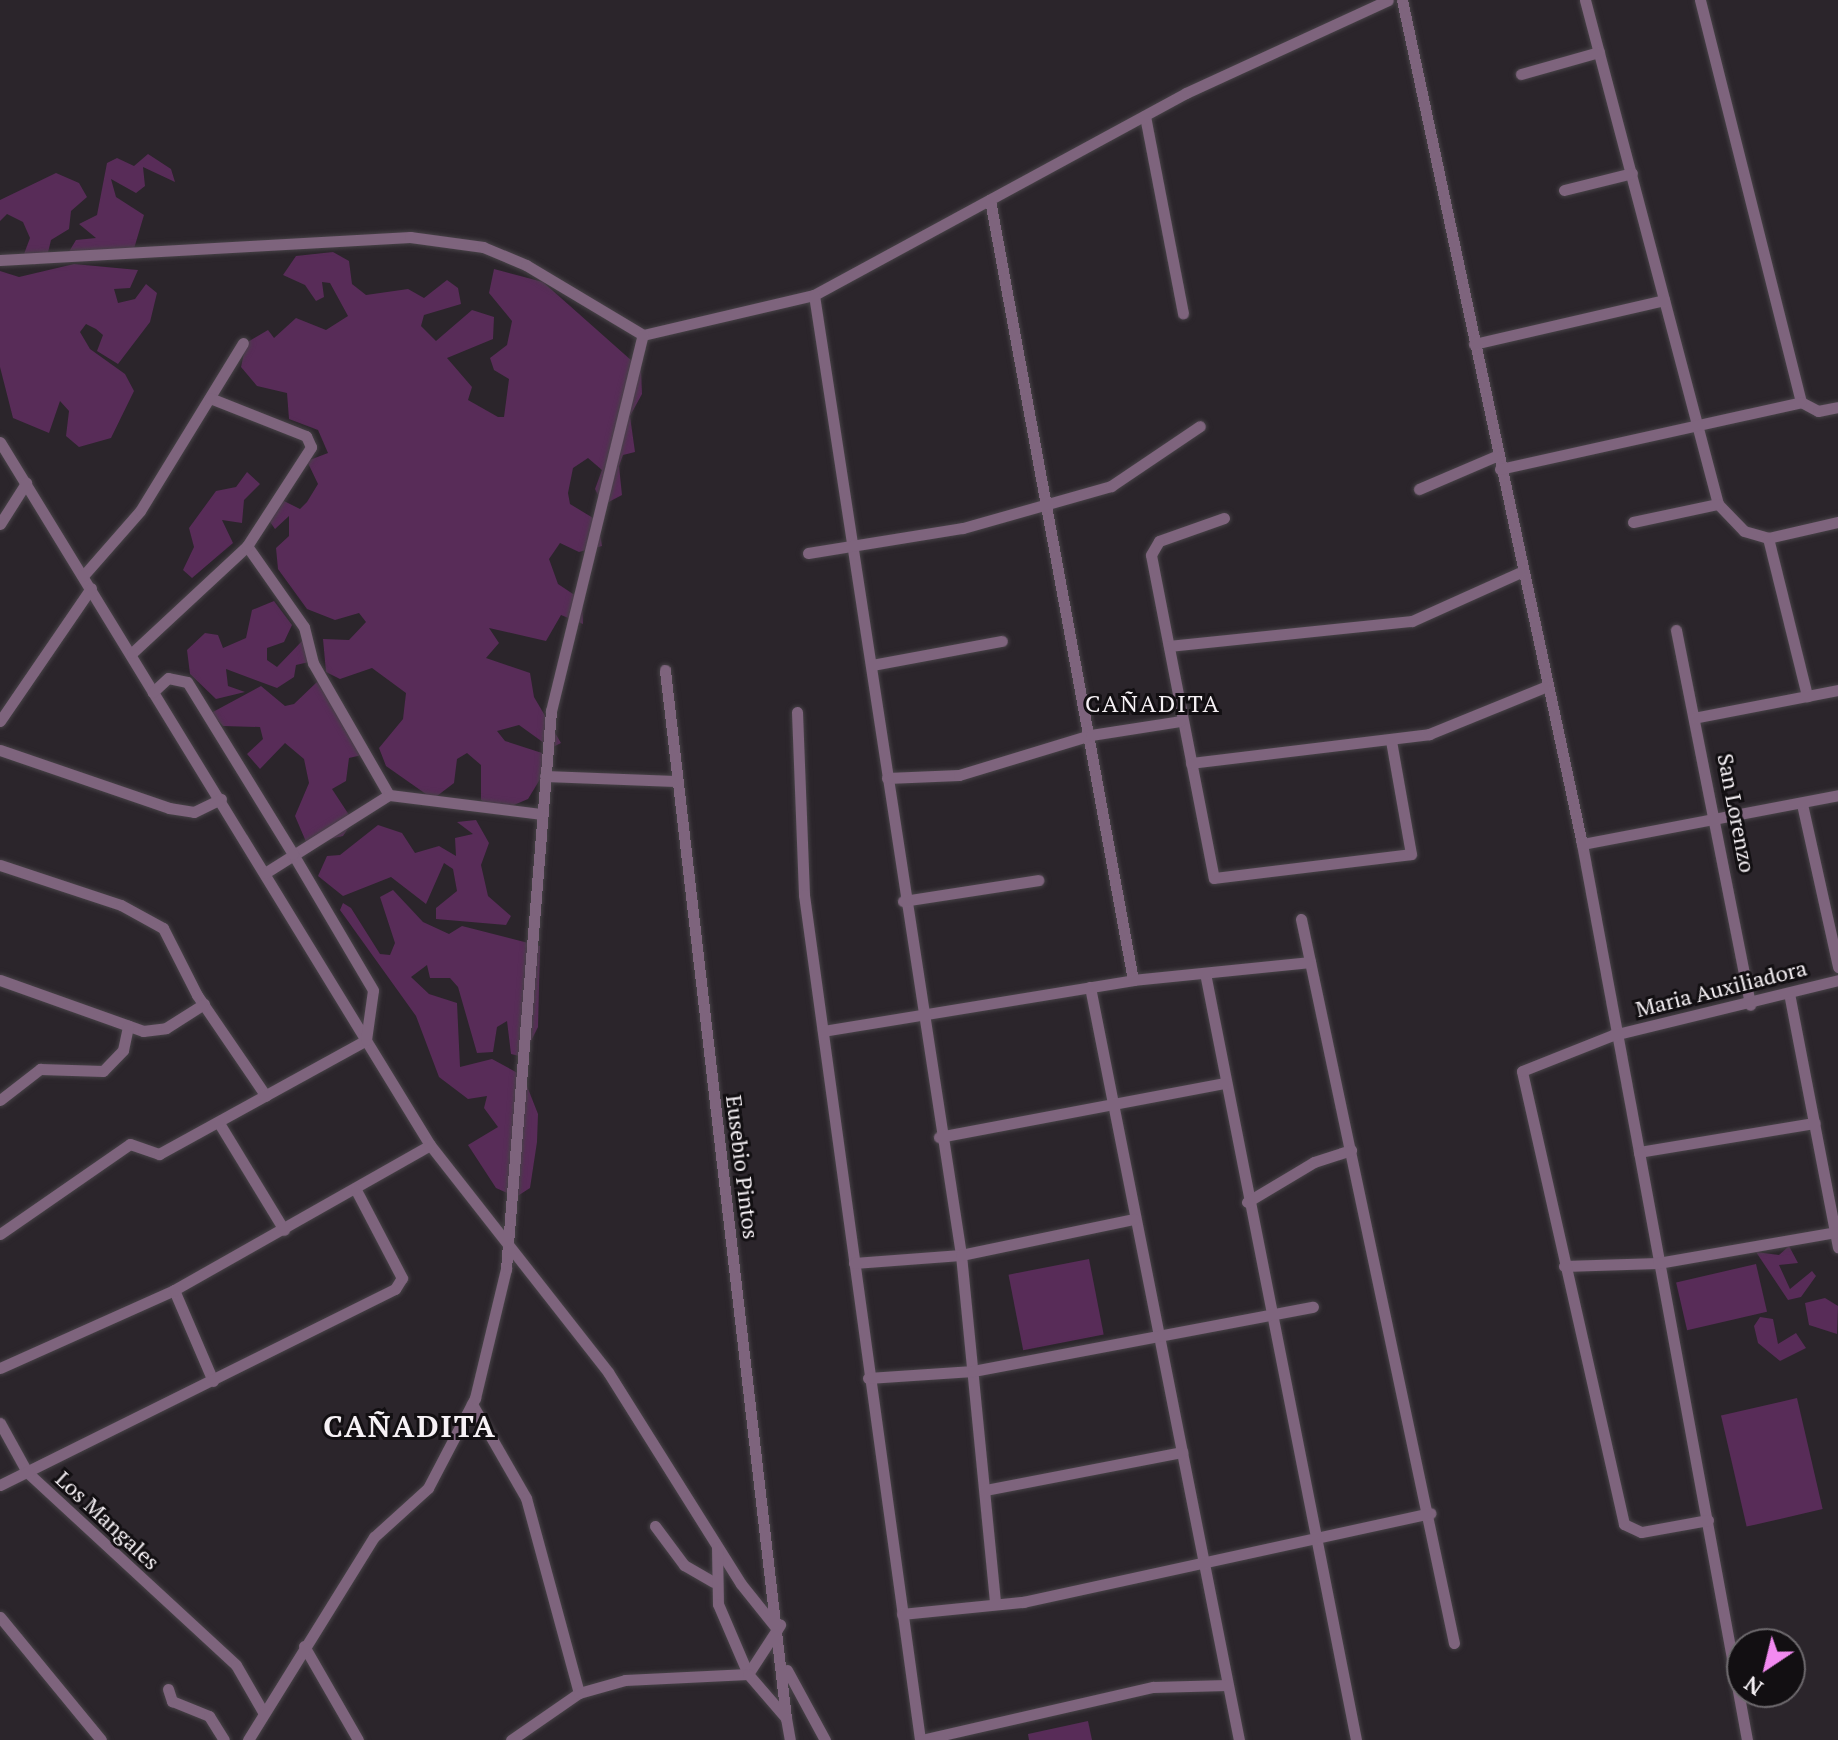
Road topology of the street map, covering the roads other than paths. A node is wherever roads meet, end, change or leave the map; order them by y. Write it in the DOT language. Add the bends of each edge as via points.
graph roads {
  1 [pos="1388,0"];
  2 [pos="1402,0"];
  3 [pos="1585,0"];
  4 [pos="1700,0"];
  5 [pos="1599,52"];
  6 [pos="1521,74"];
  7 [pos="1145,116"];
  8 [pos="1632,173"];
  9 [pos="1564,190"];
  10 [pos="990,200"];
  11 [pos="0,260"];
  12 [pos="814,295"];
  13 [pos="1664,300"];
  14 [pos="1183,313"];
  15 [pos="643,335"];
  16 [pos="243,343"];
  17 [pos="1474,344"];
  18 [pos="210,398"];
  19 [pos="1801,402"];
  20 [pos="1838,407"];
  21 [pos="1695,422"];
  22 [pos="1200,426"];
  23 [pos="0,442"];
  24 [pos="1496,456"];
  25 [pos="1500,469"];
  26 [pos="26,483"];
  27 [pos="1419,489"];
  28 [pos="1046,501"];
  29 [pos="1718,504"];
  30 [pos="1224,518"];
  31 [pos="1633,522"];
  32 [pos="1838,522"];
  33 [pos="0,524"];
  34 [pos="1768,538"];
  35 [pos="247,546"];
  36 [pos="852,548"];
  37 [pos="808,553"];
  38 [pos="1519,573"];
  39 [pos="83,576"];
  40 [pos="91,588"];
  41 [pos="1676,630"];
  42 [pos="1002,641"];
  43 [pos="1169,646"];
  44 [pos="132,653"];
  45 [pos="872,665"];
  46 [pos="665,670"];
  47 [pos="1545,687"];
  48 [pos="1838,690"];
  49 [pos="153,692"];
  50 [pos="1807,696"];
  51 [pos="797,712"];
  52 [pos="1698,717"];
  53 [pos="0,721"];
  54 [pos="1180,721"];
  55 [pos="1091,735"];
  56 [pos="1391,741"];
  57 [pos="0,750"];
  58 [pos="1191,763"];
  59 [pos="545,776"];
  60 [pos="887,778"];
  61 [pos="675,781"];
  62 [pos="389,795"];
  63 [pos="1838,795"];
  64 [pos="221,799"];
  65 [pos="1802,804"];
  66 [pos="541,814"];
  67 [pos="1719,822"];
  68 [pos="1582,844"];
  69 [pos="293,854"];
  70 [pos="0,865"];
  71 [pos="265,873"];
  72 [pos="1038,880"];
  73 [pos="903,901"];
  74 [pos="1301,919"];
  75 [pos="1310,962"];
  76 [pos="1838,967"];
  77 [pos="1205,973"];
  78 [pos="0,980"];
  79 [pos="1133,980"];
  80 [pos="1838,980"];
  81 [pos="1090,987"];
  82 [pos="1789,993"];
  83 [pos="204,1004"];
  84 [pos="1750,1005"];
  85 [pos="921,1018"];
  86 [pos="128,1026"];
  87 [pos="823,1031"];
  88 [pos="1613,1035"];
  89 [pos="366,1040"];
  90 [pos="1225,1083"];
  91 [pos="266,1096"];
  92 [pos="0,1100"];
  93 [pos="1113,1103"];
  94 [pos="219,1123"];
  95 [pos="1815,1123"];
  96 [pos="939,1137"];
  97 [pos="430,1145"];
  98 [pos="1351,1150"];
  99 [pos="1639,1152"];
  100 [pos="356,1190"];
  101 [pos="1836,1200"];
  102 [pos="1247,1202"];
  103 [pos="1134,1219"];
  104 [pos="284,1230"];
  105 [pos="1835,1232"];
  106 [pos="0,1234"];
  107 [pos="505,1239"];
  108 [pos="1838,1247"];
  109 [pos="961,1255"];
  110 [pos="854,1263"];
  111 [pos="1658,1263"];
  112 [pos="1564,1266"];
  113 [pos="174,1290"];
  114 [pos="1313,1307"];
  115 [pos="1271,1315"];
  116 [pos="1160,1335"];
  117 [pos="0,1368"];
  118 [pos="973,1371"];
  119 [pos="868,1378"];
  120 [pos="213,1381"];
  121 [pos="472,1404"];
  122 [pos="0,1423"];
  123 [pos="1182,1452"];
  124 [pos="27,1472"];
  125 [pos="0,1485"];
  126 [pos="985,1490"];
  127 [pos="1430,1513"];
  128 [pos="1708,1520"];
  129 [pos="655,1526"];
  130 [pos="1317,1540"];
  131 [pos="717,1547"];
  132 [pos="1206,1563"];
  133 [pos="713,1582"];
  134 [pos="995,1602"];
  135 [pos="902,1614"];
  136 [pos="0,1617"];
  137 [pos="779,1627"];
  138 [pos="1454,1643"];
  139 [pos="304,1646"];
  140 [pos="786,1668"];
  141 [pos="748,1674"];
  142 [pos="1227,1685"];
  143 [pos="168,1689"];
  144 [pos="579,1693"];
  145 [pos="263,1712"];
  146 [pos="786,1718"];
  147 [pos="101,1740"];
  148 [pos="224,1740"];
  149 [pos="248,1740"];
  150 [pos="358,1740"];
  151 [pos="511,1740"];
  152 [pos="790,1740"];
  153 [pos="825,1740"];
  154 [pos="921,1740"];
  155 [pos="1239,1740"];
  156 [pos="1356,1740"];
  157 [pos="1747,1740"];
  1 -- 7 [label="street"];
  2 -- 17 [label="street"];
  3 -- 5 [label="street"];
  4 -- 19 [label="street"];
  5 -- 6 [label="street"];
  5 -- 8 [label="street"];
  7 -- 10 [label="street"];
  7 -- 14 [label="street"];
  8 -- 9 [label="street"];
  8 -- 13 [label="street"];
  10 -- 12 [label="street"];
  10 -- 28 [label="street"];
  11 -- 15 [label="street" via="410,237 483,247 526,265"];
  12 -- 15 [label="street"];
  12 -- 36 [label="street"];
  13 -- 17 [label="street"];
  13 -- 21 [label="street"];
  15 -- 59 [label="street" via="610,488 563,644"];
  16 -- 18 [label="street"];
  17 -- 24 [label="street"];
  18 -- 35 [label="street" via="310,441"];
  18 -- 39 [label="street" via="140,511"];
  19 -- 20 [label="street" via="1813,411"];
  19 -- 21 [label="street"];
  21 -- 25 [label="street"];
  21 -- 29 [label="street"];
  22 -- 28 [label="street" via="1121,481"];
  23 -- 26 [label="street"];
  24 -- 25 [label="street"];
  24 -- 27 [label="street"];
  25 -- 38 [label="street"];
  26 -- 33 [label="street"];
  26 -- 39 [label="street"];
  28 -- 36 [label="street" via="963,528"];
  28 -- 55 [label="street"];
  29 -- 31 [label="street"];
  29 -- 34 [label="street" via="1744,531"];
  30 -- 43 [label="street" via="1153,548"];
  32 -- 34 [label="street"];
  34 -- 50 [label="street"];
  35 -- 44 [label="street"];
  35 -- 62 [label="street" via="304,627 313,663"];
  36 -- 37 [label="street"];
  36 -- 45 [label="street"];
  38 -- 43 [label="street" via="1412,621"];
  38 -- 47 [label="street"];
  39 -- 40 [label="street"];
  40 -- 44 [label="street"];
  40 -- 53 [label="street"];
  41 -- 52 [label="street, San Lorenzo"];
  42 -- 45 [label="street"];
  43 -- 54 [label="street"];
  44 -- 49 [label="street"];
  45 -- 60 [label="street"];
  46 -- 61 [label="street, Eusebio Pintos"];
  47 -- 56 [label="street" via="1484,717"];
  47 -- 68 [label="street"];
  48 -- 50 [label="street"];
  49 -- 64 [label="street"];
  49 -- 69 [label="street" via="176,676 187,682"];
  50 -- 52 [label="street"];
  51 -- 87 [label="street" via="804,895"];
  52 -- 67 [label="street, San Lorenzo"];
  54 -- 55 [label="street"];
  54 -- 58 [label="street"];
  55 -- 60 [label="street" via="989,769"];
  55 -- 79 [label="street"];
  56 -- 58 [label="street"];
  56 -- 58 [label="street" via="1411,854 1214,878"];
  57 -- 64 [label="street" via="169,808 194,812"];
  59 -- 61 [label="street"];
  59 -- 66 [label="street"];
  60 -- 73 [label="street"];
  61 -- 137 [label="street, Eusebio Pintos"];
  62 -- 66 [label="street"];
  62 -- 69 [label="street"];
  63 -- 65 [label="street"];
  64 -- 71 [label="street"];
  65 -- 67 [label="street"];
  65 -- 76 [label="street"];
  66 -- 107 [label="street" via="520,1137"];
  67 -- 68 [label="street"];
  67 -- 84 [label="street, San Lorenzo"];
  68 -- 88 [label="street"];
  69 -- 71 [label="street"];
  69 -- 89 [label="street" via="373,990"];
  70 -- 83 [label="street" via="121,905 163,928"];
  71 -- 89 [label="street"];
  72 -- 73 [label="street"];
  73 -- 85 [label="street"];
  74 -- 75 [label="street"];
  75 -- 77 [label="street"];
  75 -- 98 [label="street"];
  77 -- 79 [label="street"];
  77 -- 90 [label="street"];
  78 -- 86 [label="street"];
  79 -- 81 [label="street"];
  80 -- 82 [label="street, Maria Auxiliadora"];
  81 -- 85 [label="street"];
  81 -- 93 [label="street"];
  82 -- 84 [label="street, Maria Auxiliadora"];
  82 -- 95 [label="street"];
  83 -- 86 [label="street" via="166,1028"];
  83 -- 91 [label="street"];
  84 -- 88 [label="street, Maria Auxiliadora"];
  85 -- 87 [label="street"];
  85 -- 96 [label="street"];
  86 -- 92 [label="street" via="123,1050 103,1071 40,1069"];
  87 -- 110 [label="street"];
  88 -- 99 [label="street"];
  88 -- 112 [label="street, Maria Auxiliadora" via="1522,1071"];
  89 -- 91 [label="street"];
  89 -- 97 [label="street"];
  90 -- 93 [label="street"];
  90 -- 102 [label="street"];
  91 -- 94 [label="street"];
  93 -- 96 [label="street"];
  93 -- 103 [label="street"];
  94 -- 104 [label="street"];
  94 -- 106 [label="street" via="159,1154 130,1144"];
  95 -- 99 [label="street"];
  95 -- 101 [label="street"];
  96 -- 109 [label="street"];
  97 -- 100 [label="street"];
  97 -- 107 [label="street"];
  98 -- 102 [label="street" via="1314,1162"];
  98 -- 127 [label="street"];
  99 -- 111 [label="street"];
  100 -- 104 [label="street"];
  100 -- 120 [label="street" via="400,1284"];
  101 -- 105 [label="street"];
  102 -- 115 [label="street"];
  103 -- 109 [label="street"];
  103 -- 116 [label="street"];
  104 -- 113 [label="street"];
  105 -- 108 [label="street"];
  105 -- 111 [label="street"];
  107 -- 121 [label="street" via="506,1269"];
  107 -- 131 [label="street" via="608,1372"];
  109 -- 110 [label="street"];
  109 -- 118 [label="street"];
  110 -- 119 [label="street"];
  111 -- 112 [label="street"];
  111 -- 128 [label="street"];
  112 -- 128 [label="street" via="1624,1524 1641,1532"];
  113 -- 117 [label="street"];
  113 -- 120 [label="street"];
  114 -- 115 [label="street"];
  115 -- 116 [label="street"];
  115 -- 130 [label="street"];
  116 -- 118 [label="street"];
  116 -- 123 [label="street"];
  118 -- 119 [label="street"];
  118 -- 126 [label="street"];
  119 -- 135 [label="street"];
  120 -- 124 [label="street"];
  121 -- 139 [label="street" via="428,1488 374,1537"];
  121 -- 144 [label="street" via="526,1498"];
  122 -- 124 [label="street, Los Mangales"];
  123 -- 126 [label="street"];
  123 -- 132 [label="street"];
  124 -- 125 [label="street"];
  124 -- 145 [label="street, Los Mangales" via="245,1674"];
  126 -- 134 [label="street"];
  127 -- 130 [label="street"];
  127 -- 138 [label="street"];
  128 -- 157 [label="street"];
  129 -- 133 [label="street" via="684,1565"];
  130 -- 132 [label="street"];
  130 -- 156 [label="street"];
  131 -- 133 [label="street"];
  131 -- 137 [label="street"];
  132 -- 134 [label="street"];
  132 -- 142 [label="street"];
  133 -- 141 [label="street"];
  134 -- 135 [label="street"];
  135 -- 154 [label="street"];
  136 -- 147 [label="street"];
  137 -- 140 [label="street, Eusebio Pintos"];
  137 -- 141 [label="street"];
  139 -- 145 [label="street"];
  139 -- 150 [label="street"];
  140 -- 146 [label="street"];
  140 -- 153 [label="street"];
  141 -- 144 [label="street" via="625,1680"];
  141 -- 146 [label="street"];
  142 -- 154 [label="street" via="1153,1687"];
  142 -- 155 [label="street"];
  143 -- 148 [label="street" via="172,1701 209,1716"];
  144 -- 151 [label="street"];
  145 -- 149 [label="street"];
  146 -- 152 [label="street"];
}
